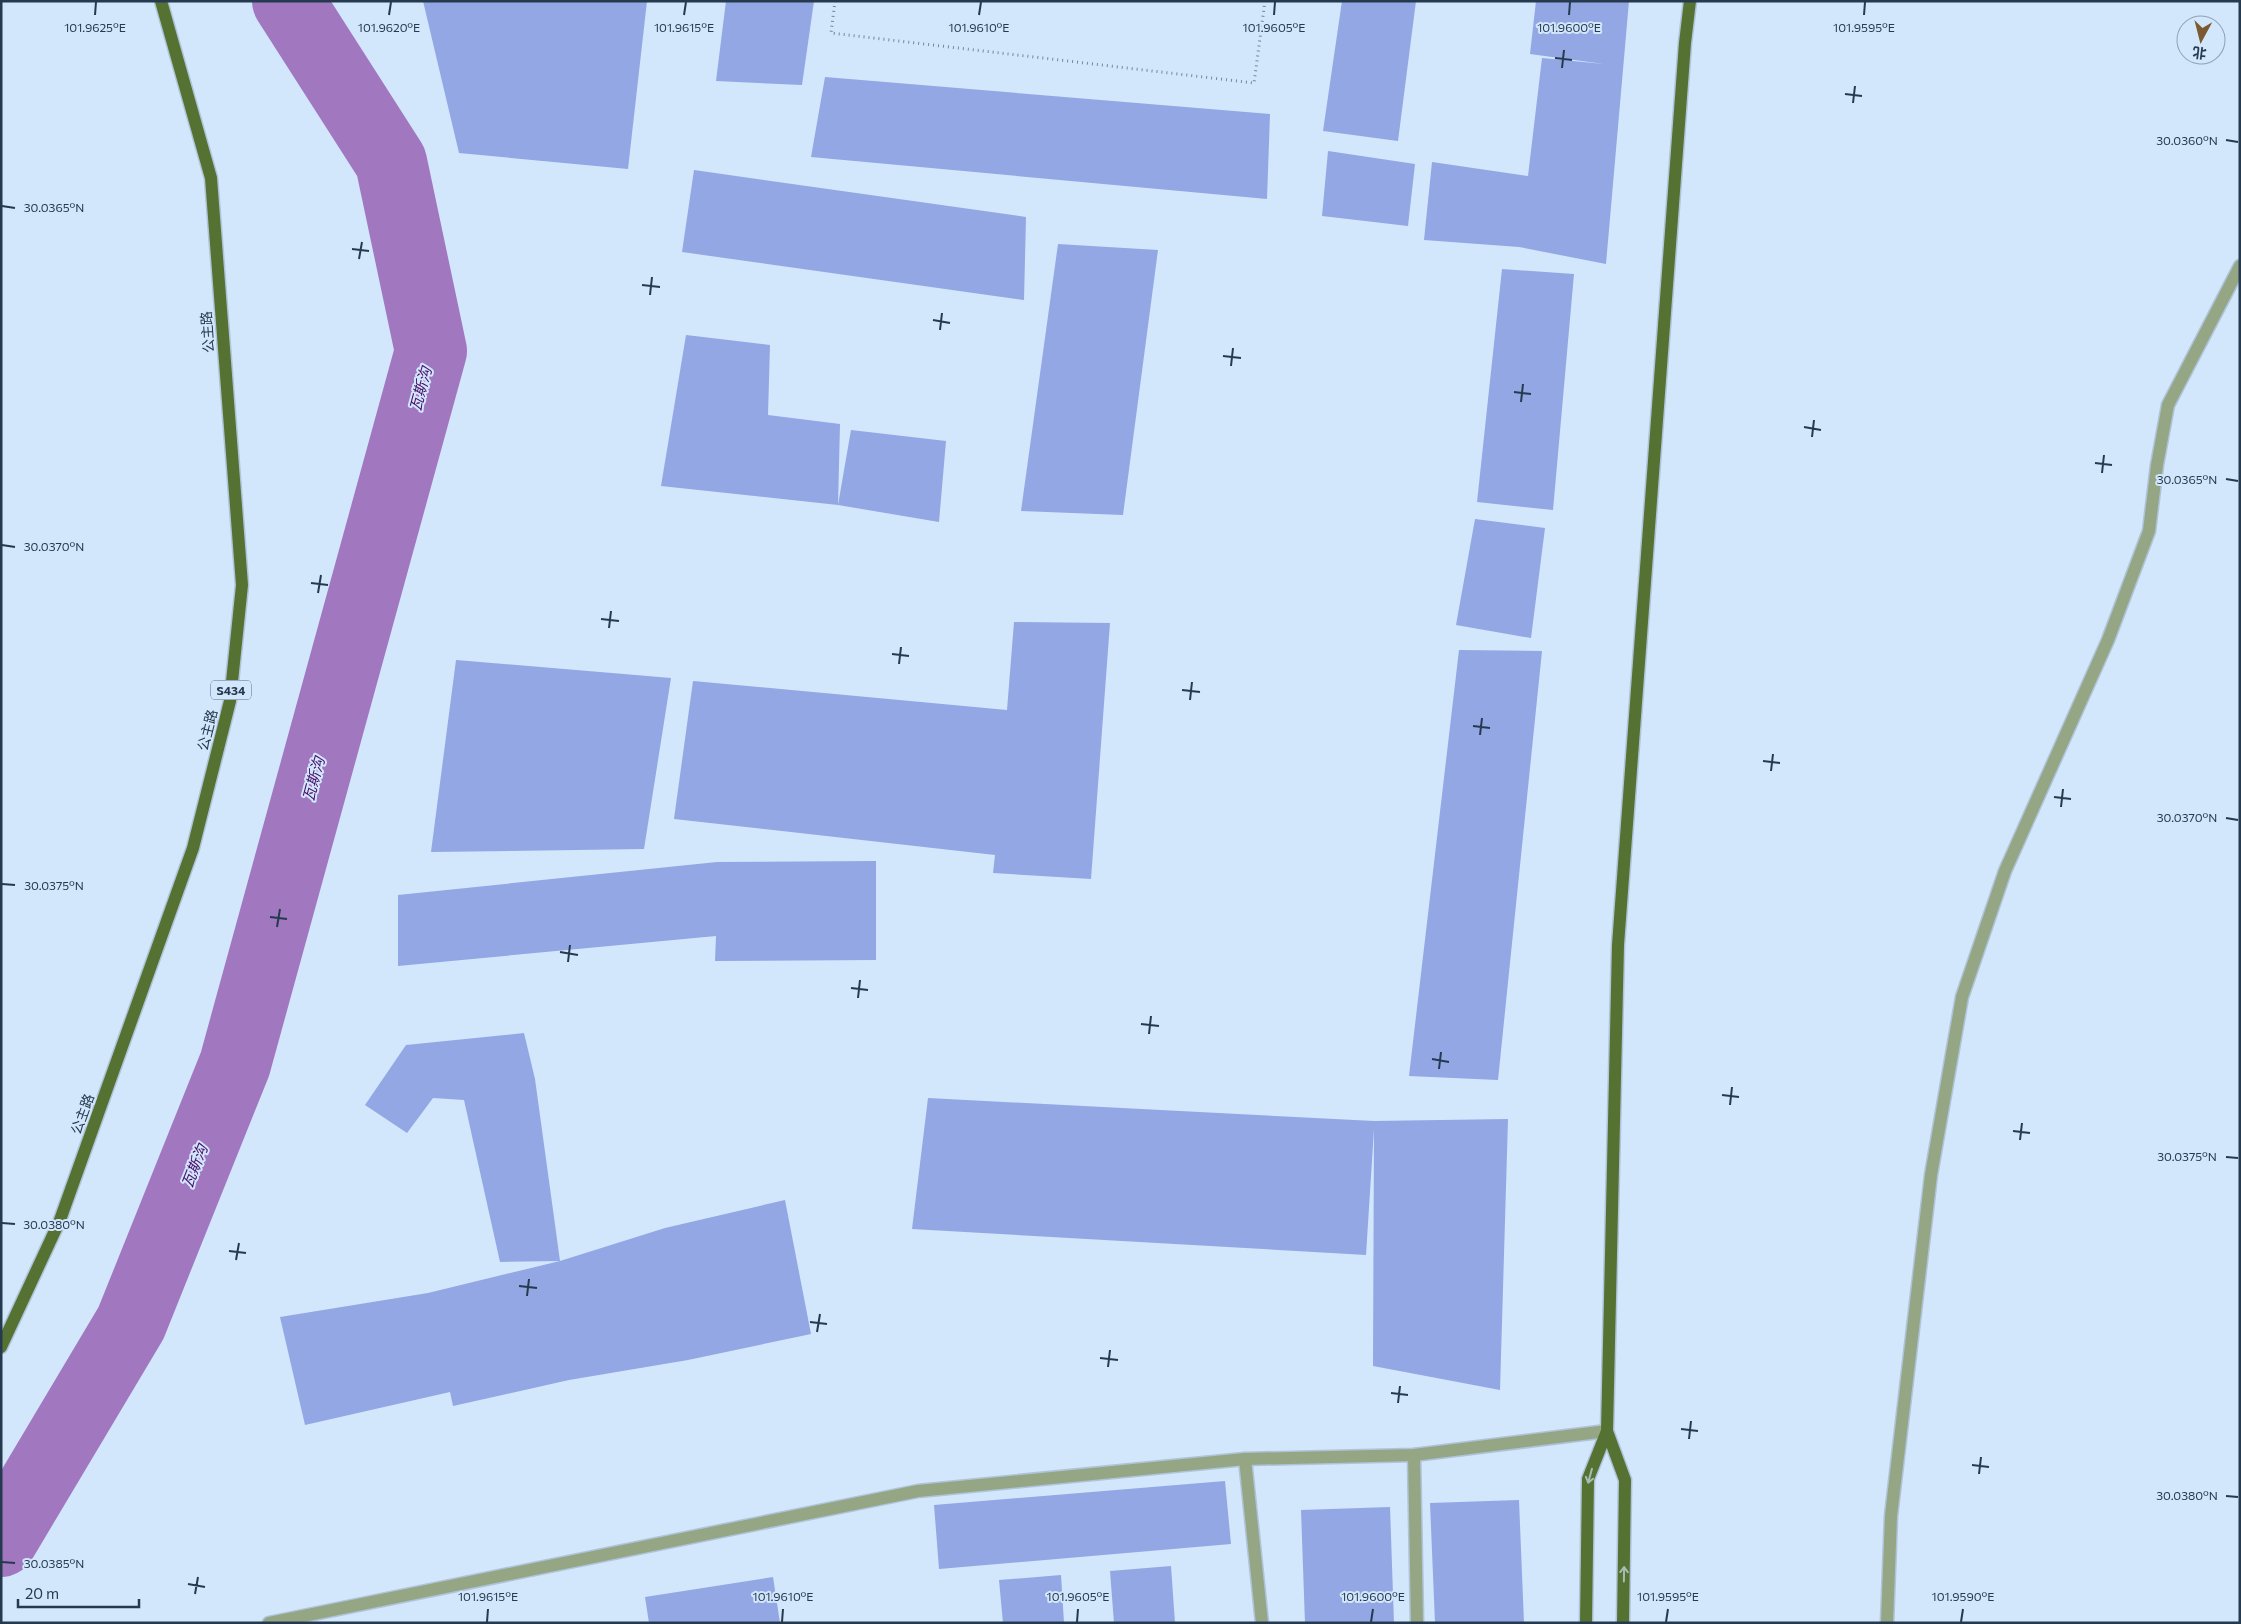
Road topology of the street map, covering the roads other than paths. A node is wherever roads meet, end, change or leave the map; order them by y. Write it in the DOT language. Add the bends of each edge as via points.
graph roads {
  1 [pos="161,1"];
  2 [pos="1690,1"];
  3 [pos="2240,266"];
  4 [pos="1,1347"];
  5 [pos="1607,1431"];
  6 [pos="1414,1455"];
  7 [pos="1244,1459"];
  8 [pos="269,1623"];
  9 [pos="1262,1623"];
  10 [pos="1417,1623"];
  11 [pos="1586,1623"];
  12 [pos="1623,1623"];
  13 [pos="1887,1623"];
  1 -- 4 [label="main road, 公主路 / S434" via="211,178 242,585 230,701 190,857 60,1220"];
  2 -- 5 [label="main road" via="1618,945"];
  3 -- 13 [label="street" via="2168,405 2149,532 2108,640 2005,871 1962,996 1931,1175 1891,1516"];
  5 -- 6 [label="street"];
  5 -- 11 [label="main road, one-way" via="1588,1479"];
  12 -- 5 [label="main road, one-way" via="1625,1480"];
  6 -- 7 [label="street"];
  6 -- 10 [label="street"];
  7 -- 8 [label="street" via="918,1491"];
  7 -- 9 [label="street"];
}
